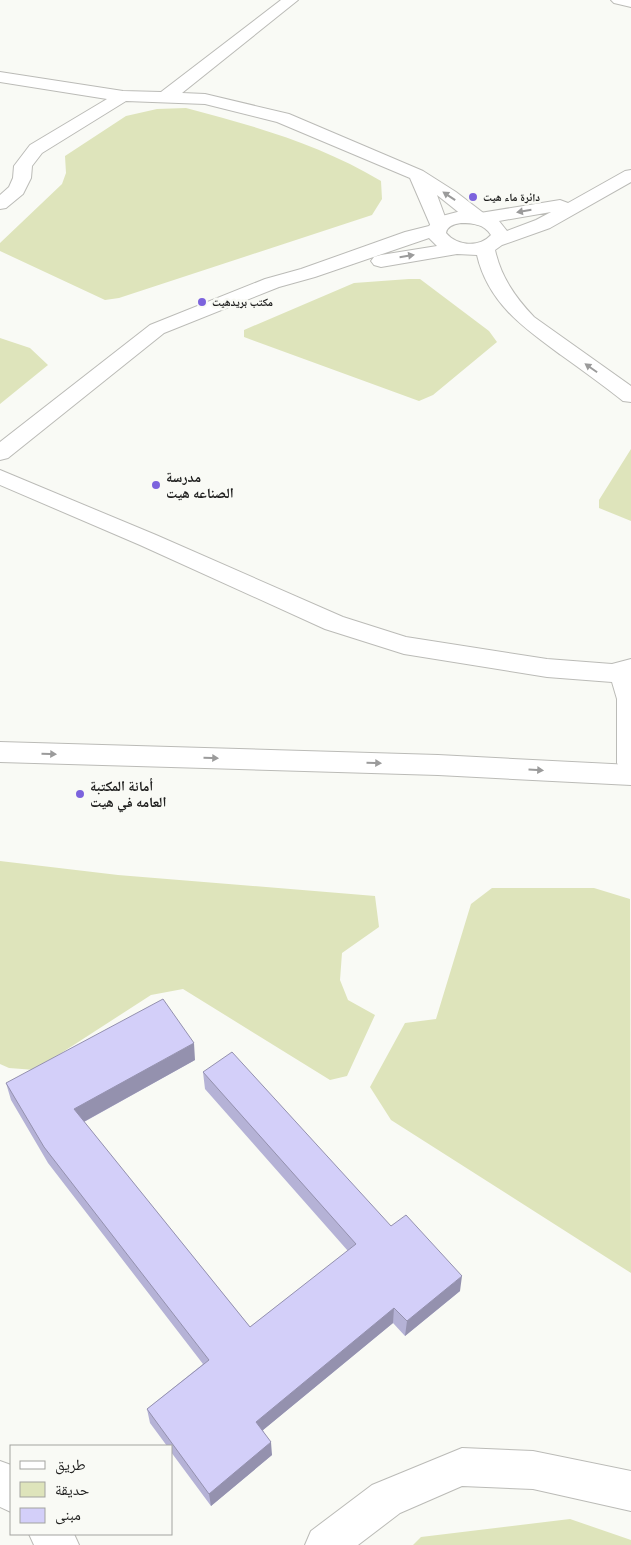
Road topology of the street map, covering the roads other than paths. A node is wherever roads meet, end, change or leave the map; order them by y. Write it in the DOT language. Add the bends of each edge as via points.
graph roads {
  1 [pos="290,0"];
  2 [pos="619,0"];
  3 [pos="631,2"];
  4 [pos="0,77"];
  5 [pos="123,96"];
  6 [pos="163,98"];
  7 [pos="417,175"];
  8 [pos="631,175"];
  9 [pos="589,200"];
  10 [pos="0,204"];
  11 [pos="479,219"];
  12 [pos="438,227"];
  13 [pos="491,244"];
  14 [pos="459,248"];
  15 [pos="308,273"];
  16 [pos="631,396"];
  17 [pos="0,453"];
  18 [pos="0,477"];
  19 [pos="626,669"];
  20 [pos="3,756"];
  21 [pos="631,763"];
  22 [pos="631,775"];
  23 [pos="0,1480"];
  24 [pos="10,1491"];
  25 [pos="631,1491"];
  26 [pos="50,1535"];
  27 [pos="59,1545"];
  28 [pos="325,1545"];
  1 -- 6 [label="street"];
  2 -- 3 [label="street"];
  4 -- 5 [label="street"];
  5 -- 6 [label="street"];
  5 -- 10 [label="street" via="36,149 23,166 17,190"];
  6 -- 7 [label="street" via="205,99 283,118"];
  11 -- 7 [label="street, one-way"];
  7 -- 12 [label="street" via="432,204"];
  8 -- 9 [label="street"];
  9 -- 11 [label="street, one-way"];
  9 -- 13 [label="street" via="543,224"];
  11 -- 12 [label="street" via="452,219"];
  11 -- 13 [label="street" via="497,228 500,235"];
  12 -- 14 [label="street" via="439,239"];
  12 -- 15 [label="street"];
  13 -- 14 [label="street"];
  16 -- 13 [label="street, one-way" via="527,321 512,306 487,262"];
  15 -- 14 [label="street, one-way"];
  15 -- 17 [label="street" via="272,283 157,329"];
  18 -- 19 [label="street" via="334,623 404,645 547,668 612,673"];
  19 -- 21 [label="street"];
  20 -- 22 [label="street, one-way" via="438,765"];
  23 -- 24 [label="street"];
  25 -- 28 [label="street" via="534,1470 462,1467 386,1499"];
  26 -- 27 [label="street"];
}
